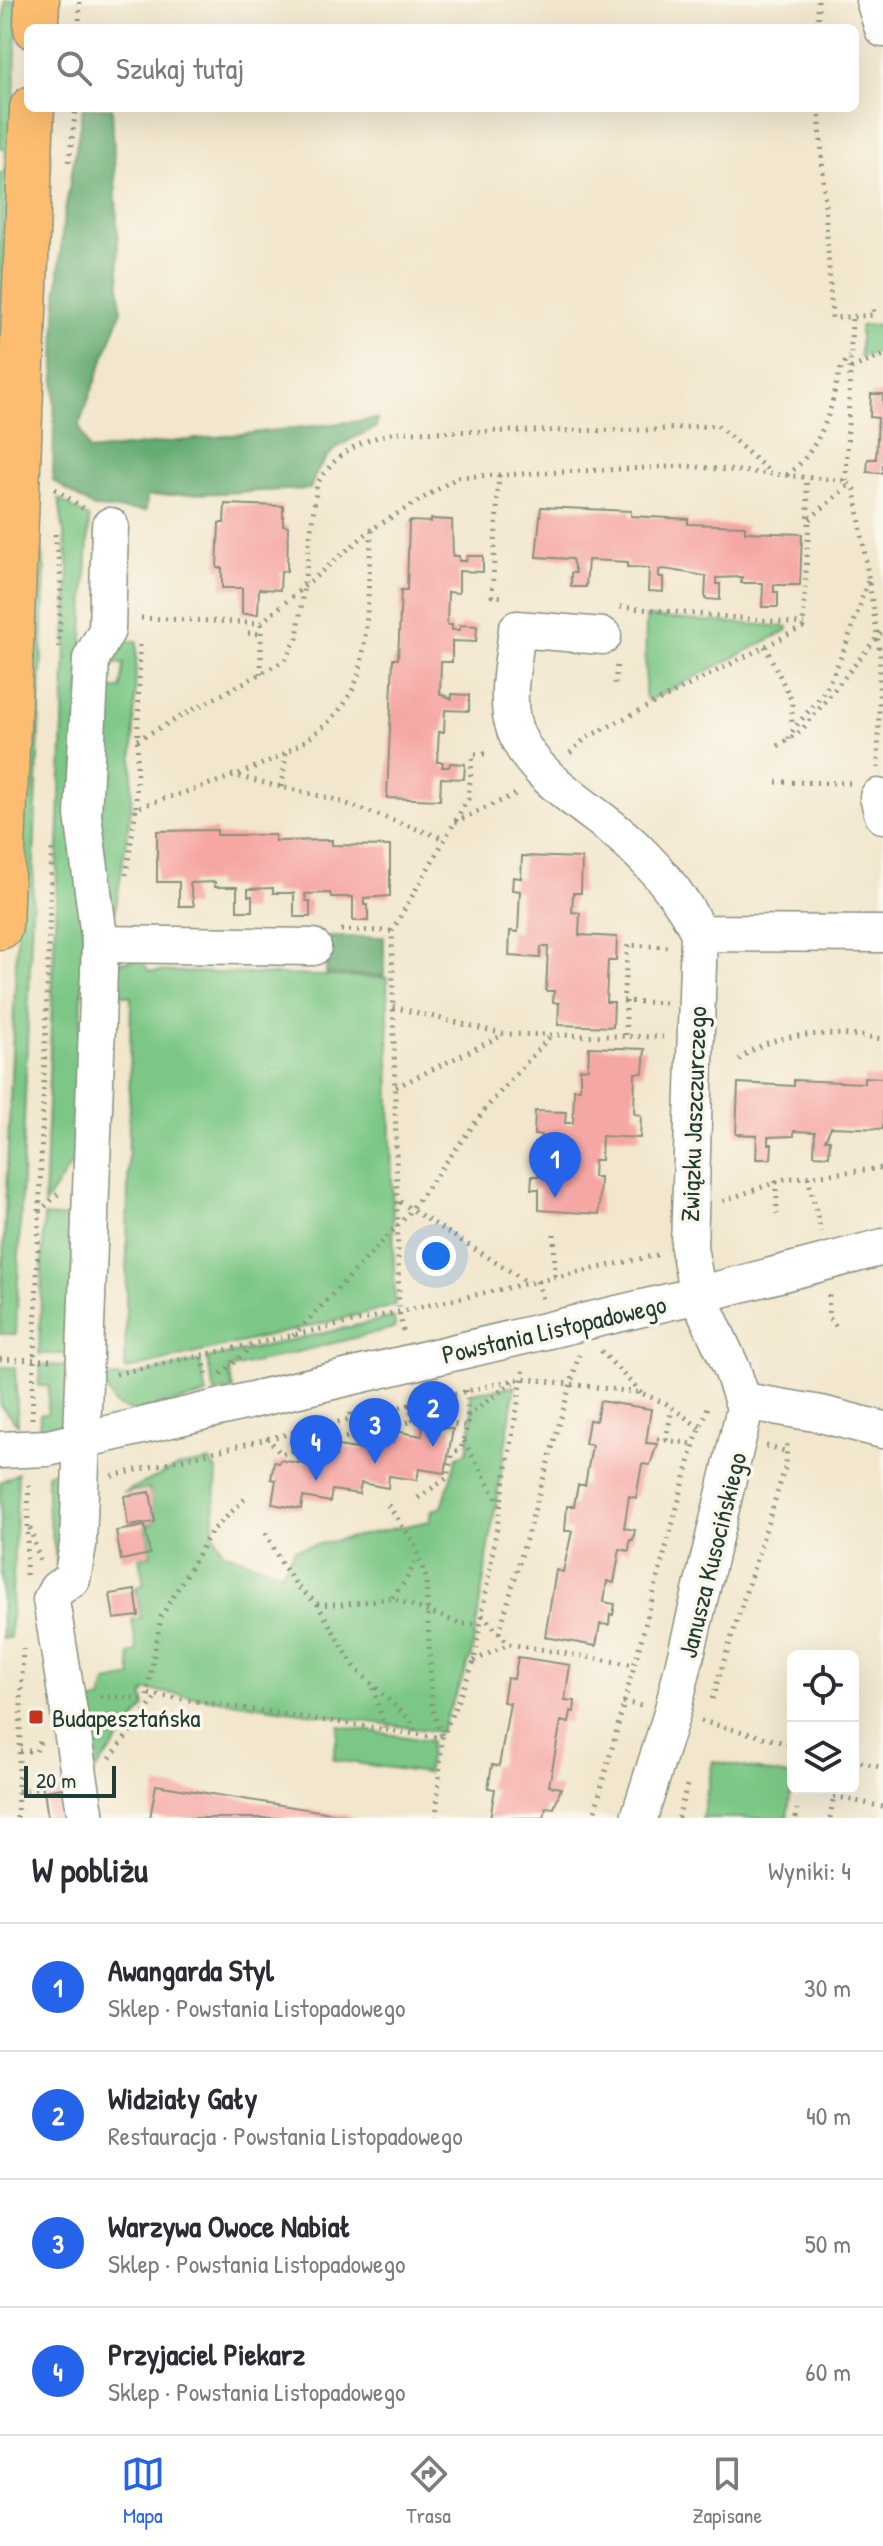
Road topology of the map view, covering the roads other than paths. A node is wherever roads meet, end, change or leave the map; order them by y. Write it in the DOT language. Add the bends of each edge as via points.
graph roads {
  1 [pos="37,0"];
  2 [pos="874,0"];
  3 [pos="36,24"];
  4 [pos="883,29"];
  5 [pos="32,112"];
  6 [pos="101,520"];
  7 [pos="606,621"];
  8 [pos="0,927"];
  9 [pos="883,934"];
  10 [pos="687,940"];
  11 [pos="100,944"];
  12 [pos="313,947"];
  13 [pos="883,1247"];
  14 [pos="698,1295"];
  15 [pos="744,1401"];
  16 [pos="883,1430"];
  17 [pos="83,1440"];
  18 [pos="0,1450"];
  19 [pos="86,1818"];
  20 [pos="639,1818"];
  1 -- 3 [label="main road"];
  2 -- 4 [label="street"];
  5 -- 8 [label="main road"];
  6 -- 11 [label="street" via="107,630 91,659 83,815"];
  7 -- 10 [label="street" via="519,614 510,710 523,747 547,775 675,890"];
  9 -- 10 [label="street"];
  10 -- 14 [label="street, Związku Jaszczurczego" via="696,1038 689,1248"];
  11 -- 12 [label="street"];
  11 -- 17 [label="street"];
  13 -- 14 [label="street, Powstania Listopadowego"];
  14 -- 15 [label="street"];
  14 -- 17 [label="street, Powstania Listopadowego"];
  15 -- 16 [label="street"];
  15 -- 20 [label="street, Janusza Kusocińskiego" via="738,1452 672,1713"];
  17 -- 18 [label="street, Powstania Listopadowego"];
  17 -- 19 [label="street" via="72,1579 51,1600"];
}
